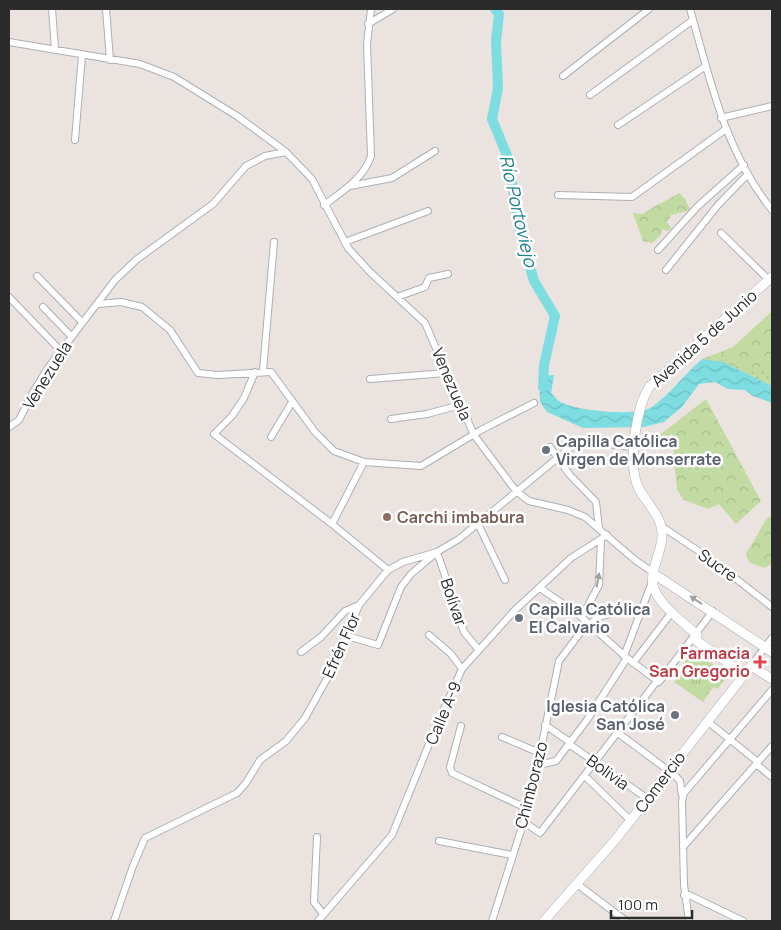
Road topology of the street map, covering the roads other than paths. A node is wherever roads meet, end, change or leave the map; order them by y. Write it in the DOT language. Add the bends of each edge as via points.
graph roads {
  1 [pos="52,9"];
  2 [pos="106,9"];
  3 [pos="371,9"];
  4 [pos="393,9"];
  5 [pos="649,9"];
  6 [pos="690,9"];
  7 [pos="693,20"];
  8 [pos="368,24"];
  9 [pos="9,42"];
  10 [pos="56,50"];
  11 [pos="82,55"];
  12 [pos="110,60"];
  13 [pos="706,66"];
  14 [pos="563,76"];
  15 [pos="590,94"];
  16 [pos="772,106"];
  17 [pos="721,118"];
  18 [pos="618,125"];
  19 [pos="726,129"];
  20 [pos="76,140"];
  21 [pos="435,151"];
  22 [pos="286,152"];
  23 [pos="744,165"];
  24 [pos="748,174"];
  25 [pos="350,186"];
  26 [pos="558,194"];
  27 [pos="324,205"];
  28 [pos="772,210"];
  29 [pos="428,211"];
  30 [pos="721,233"];
  31 [pos="274,242"];
  32 [pos="345,242"];
  33 [pos="658,250"];
  34 [pos="666,270"];
  35 [pos="448,274"];
  36 [pos="36,276"];
  37 [pos="771,278"];
  38 [pos="9,297"];
  39 [pos="397,297"];
  40 [pos="98,304"];
  41 [pos="43,307"];
  42 [pos="82,322"];
  43 [pos="71,336"];
  44 [pos="61,351"];
  45 [pos="263,371"];
  46 [pos="255,372"];
  47 [pos="446,373"];
  48 [pos="370,379"];
  49 [pos="292,402"];
  50 [pos="534,404"];
  51 [pos="460,405"];
  52 [pos="391,420"];
  53 [pos="9,427"];
  54 [pos="474,435"];
  55 [pos="271,437"];
  56 [pos="634,445"];
  57 [pos="550,447"];
  58 [pos="557,458"];
  59 [pos="364,462"];
  60 [pos="516,492"];
  61 [pos="332,524"];
  62 [pos="478,524"];
  63 [pos="661,526"];
  64 [pos="599,528"];
  65 [pos="607,535"];
  66 [pos="601,543"];
  67 [pos="437,552"];
  68 [pos="388,570"];
  69 [pos="654,575"];
  70 [pos="505,580"];
  71 [pos="540,588"];
  72 [pos="359,605"];
  73 [pos="772,607"];
  74 [pos="642,611"];
  75 [pos="713,611"];
  76 [pos="672,612"];
  77 [pos="580,616"];
  78 [pos="589,624"];
  79 [pos="580,633"];
  80 [pos="429,634"];
  81 [pos="347,636"];
  82 [pos="695,637"];
  83 [pos="772,638"];
  84 [pos="478,649"];
  85 [pos="769,650"];
  86 [pos="301,652"];
  87 [pos="625,657"];
  88 [pos="633,663"];
  89 [pos="751,666"];
  90 [pos="462,669"];
  91 [pos="744,674"];
  92 [pos="772,679"];
  93 [pos="658,682"];
  94 [pos="772,690"];
  95 [pos="707,720"];
  96 [pos="545,725"];
  97 [pos="461,726"];
  98 [pos="618,733"];
  99 [pos="502,737"];
  100 [pos="731,739"];
  101 [pos="570,743"];
  102 [pos="772,746"];
  103 [pos="540,753"];
  104 [pos="595,763"];
  105 [pos="757,763"];
  106 [pos="538,765"];
  107 [pos="669,770"];
  108 [pos="585,776"];
  109 [pos="772,777"];
  110 [pos="689,785"];
  111 [pos="648,800"];
  112 [pos="682,801"];
  113 [pos="528,809"];
  114 [pos="524,822"];
  115 [pos="631,822"];
  116 [pos="693,835"];
  117 [pos="682,836"];
  118 [pos="317,837"];
  119 [pos="440,841"];
  120 [pos="683,847"];
  121 [pos="512,855"];
  122 [pos="577,885"];
  123 [pos="684,895"];
  124 [pos="324,914"];
  125 [pos="114,921"];
  126 [pos="318,921"];
  127 [pos="492,921"];
  128 [pos="544,921"];
  129 [pos="626,921"];
  130 [pos="689,921"];
  131 [pos="743,921"];
  1 -- 10 [label="street"];
  2 -- 12 [label="street"];
  3 -- 8 [label="street"];
  4 -- 8 [label="street"];
  5 -- 14 [label="street"];
  6 -- 7 [label="street"];
  7 -- 13 [label="street"];
  7 -- 15 [label="street"];
  8 -- 25 [label="street" via="371,156 368,165"];
  9 -- 10 [label="street, Venezuela"];
  10 -- 11 [label="street, Venezuela"];
  11 -- 12 [label="street, Venezuela"];
  11 -- 20 [label="street"];
  12 -- 22 [label="street, Venezuela" via="140,64 186,82"];
  13 -- 17 [label="street"];
  13 -- 18 [label="street"];
  16 -- 17 [label="street"];
  17 -- 19 [label="street"];
  19 -- 23 [label="street"];
  19 -- 26 [label="street" via="632,197"];
  21 -- 25 [label="street" via="392,178"];
  22 -- 27 [label="street, Venezuela" via="306,172"];
  22 -- 40 [label="street, Venezuela" via="265,156 246,166 213,204 136,260 115,280"];
  23 -- 24 [label="street"];
  23 -- 33 [label="street" via="698,206"];
  24 -- 28 [label="street"];
  24 -- 34 [label="street" via="718,205"];
  25 -- 27 [label="street"];
  27 -- 32 [label="street, Venezuela"];
  29 -- 32 [label="street"];
  30 -- 37 [label="street"];
  31 -- 45 [label="street"];
  32 -- 39 [label="street, Venezuela"];
  35 -- 39 [label="street" via="429,278 425,287"];
  36 -- 42 [label="street"];
  37 -- 56 [label="street, Avenida 5 de Junio" via="650,386 642,403"];
  38 -- 44 [label="street"];
  39 -- 47 [label="street, Venezuela" via="425,324"];
  40 -- 42 [label="street, Venezuela"];
  40 -- 46 [label="street" via="121,302 142,308 170,330 198,373"];
  41 -- 43 [label="street"];
  42 -- 43 [label="street, Venezuela"];
  43 -- 44 [label="street, Venezuela"];
  44 -- 53 [label="street, Venezuela" via="33,392 19,420"];
  45 -- 46 [label="street"];
  45 -- 49 [label="street" via="270,372"];
  46 -- 61 [label="street" via="244,398 214,434"];
  47 -- 48 [label="street"];
  47 -- 51 [label="street, Venezuela"];
  49 -- 55 [label="street"];
  49 -- 59 [label="street" via="314,432 334,451"];
  50 -- 54 [label="street"];
  51 -- 52 [label="street"];
  51 -- 54 [label="street, Venezuela"];
  54 -- 59 [label="street" via="421,466"];
  54 -- 60 [label="street, Venezuela"];
  56 -- 58 [label="street, Efrén Flor" via="582,443"];
  56 -- 63 [label="street" via="634,477"];
  57 -- 58 [label="street"];
  58 -- 60 [label="street, Efrén Flor"];
  58 -- 64 [label="street" via="596,502"];
  59 -- 61 [label="street"];
  60 -- 62 [label="street, Efrén Flor"];
  60 -- 64 [label="street, Venezuela" via="529,501 580,514"];
  61 -- 68 [label="street"];
  62 -- 67 [label="street, Efrén Flor"];
  62 -- 70 [label="street"];
  63 -- 69 [label="street" via="662,543"];
  63 -- 73 [label="street, Sucre" via="751,588"];
  64 -- 65 [label="street, Venezuela"];
  65 -- 66 [label="street, Calle A-9"];
  65 -- 69 [label="street, Venezuela"];
  66 -- 71 [label="street, Calle A-9" via="571,558"];
  77 -- 66 [label="street, one-way" via="599,585"];
  67 -- 68 [label="street, Efrén Flor"];
  67 -- 81 [label="street" via="401,587 378,645"];
  67 -- 84 [label="street, Bolívar" via="464,632"];
  68 -- 72 [label="street, Efrén Flor"];
  69 -- 74 [label="street"];
  75 -- 69 [label="street, Venezuela, one-way"];
  69 -- 76 [label="street" via="656,594"];
  71 -- 77 [label="street"];
  71 -- 84 [label="street, Calle A-9"];
  72 -- 81 [label="street, Efrén Flor"];
  72 -- 86 [label="street" via="344,611 321,637"];
  74 -- 78 [label="street, Chimborazo" via="610,613"];
  74 -- 87 [label="street"];
  75 -- 82 [label="street"];
  75 -- 85 [label="street, Venezuela"];
  76 -- 82 [label="street"];
  76 -- 88 [label="street"];
  77 -- 78 [label="street"];
  77 -- 79 [label="street"];
  78 -- 79 [label="street, Chimborazo"];
  78 -- 87 [label="street"];
  79 -- 96 [label="street, Chimborazo" via="557,665"];
  80 -- 90 [label="street"];
  81 -- 125 [label="street, Efrén Flor" via="305,718 286,741 260,760 237,794 145,838"];
  82 -- 91 [label="street"];
  82 -- 93 [label="street"];
  83 -- 85 [label="street, Comercio"];
  84 -- 90 [label="street, Calle A-9"];
  85 -- 89 [label="street, Comercio"];
  87 -- 88 [label="street"];
  87 -- 101 [label="street"];
  88 -- 93 [label="street"];
  89 -- 91 [label="street, Comercio"];
  89 -- 92 [label="street"];
  90 -- 124 [label="street, Calle A-9" via="395,829"];
  91 -- 95 [label="street, Comercio"];
  93 -- 98 [label="street"];
  94 -- 100 [label="street"];
  95 -- 100 [label="street"];
  95 -- 107 [label="street, Comercio"];
  96 -- 101 [label="street, Bolivia"];
  96 -- 103 [label="street, Chimborazo"];
  97 -- 113 [label="street" via="450,767 452,773"];
  98 -- 104 [label="street"];
  98 -- 107 [label="street"];
  99 -- 103 [label="street"];
  100 -- 105 [label="street"];
  100 -- 110 [label="street"];
  101 -- 104 [label="street, Bolivia"];
  101 -- 106 [label="street" via="555,762"];
  102 -- 105 [label="street"];
  103 -- 106 [label="street, Chimborazo"];
  104 -- 108 [label="street"];
  104 -- 111 [label="street, Bolivia"];
  105 -- 109 [label="street"];
  105 -- 116 [label="street"];
  106 -- 113 [label="street, Chimborazo"];
  107 -- 110 [label="street"];
  107 -- 111 [label="street, Comercio"];
  107 -- 112 [label="street" via="680,780"];
  108 -- 114 [label="street" via="540,833"];
  108 -- 115 [label="street"];
  110 -- 112 [label="street"];
  111 -- 115 [label="street, Comercio"];
  112 -- 117 [label="street"];
  113 -- 114 [label="street, Chimborazo"];
  114 -- 121 [label="street, Chimborazo"];
  115 -- 122 [label="street, Comercio"];
  116 -- 117 [label="street"];
  116 -- 120 [label="street"];
  117 -- 120 [label="street"];
  118 -- 124 [label="street" via="314,902"];
  119 -- 121 [label="street"];
  120 -- 123 [label="street"];
  121 -- 127 [label="street, Chimborazo"];
  122 -- 128 [label="street, Comercio"];
  122 -- 129 [label="street"];
  123 -- 130 [label="street"];
  123 -- 131 [label="street"];
  124 -- 126 [label="street, Calle A-9"];
}
